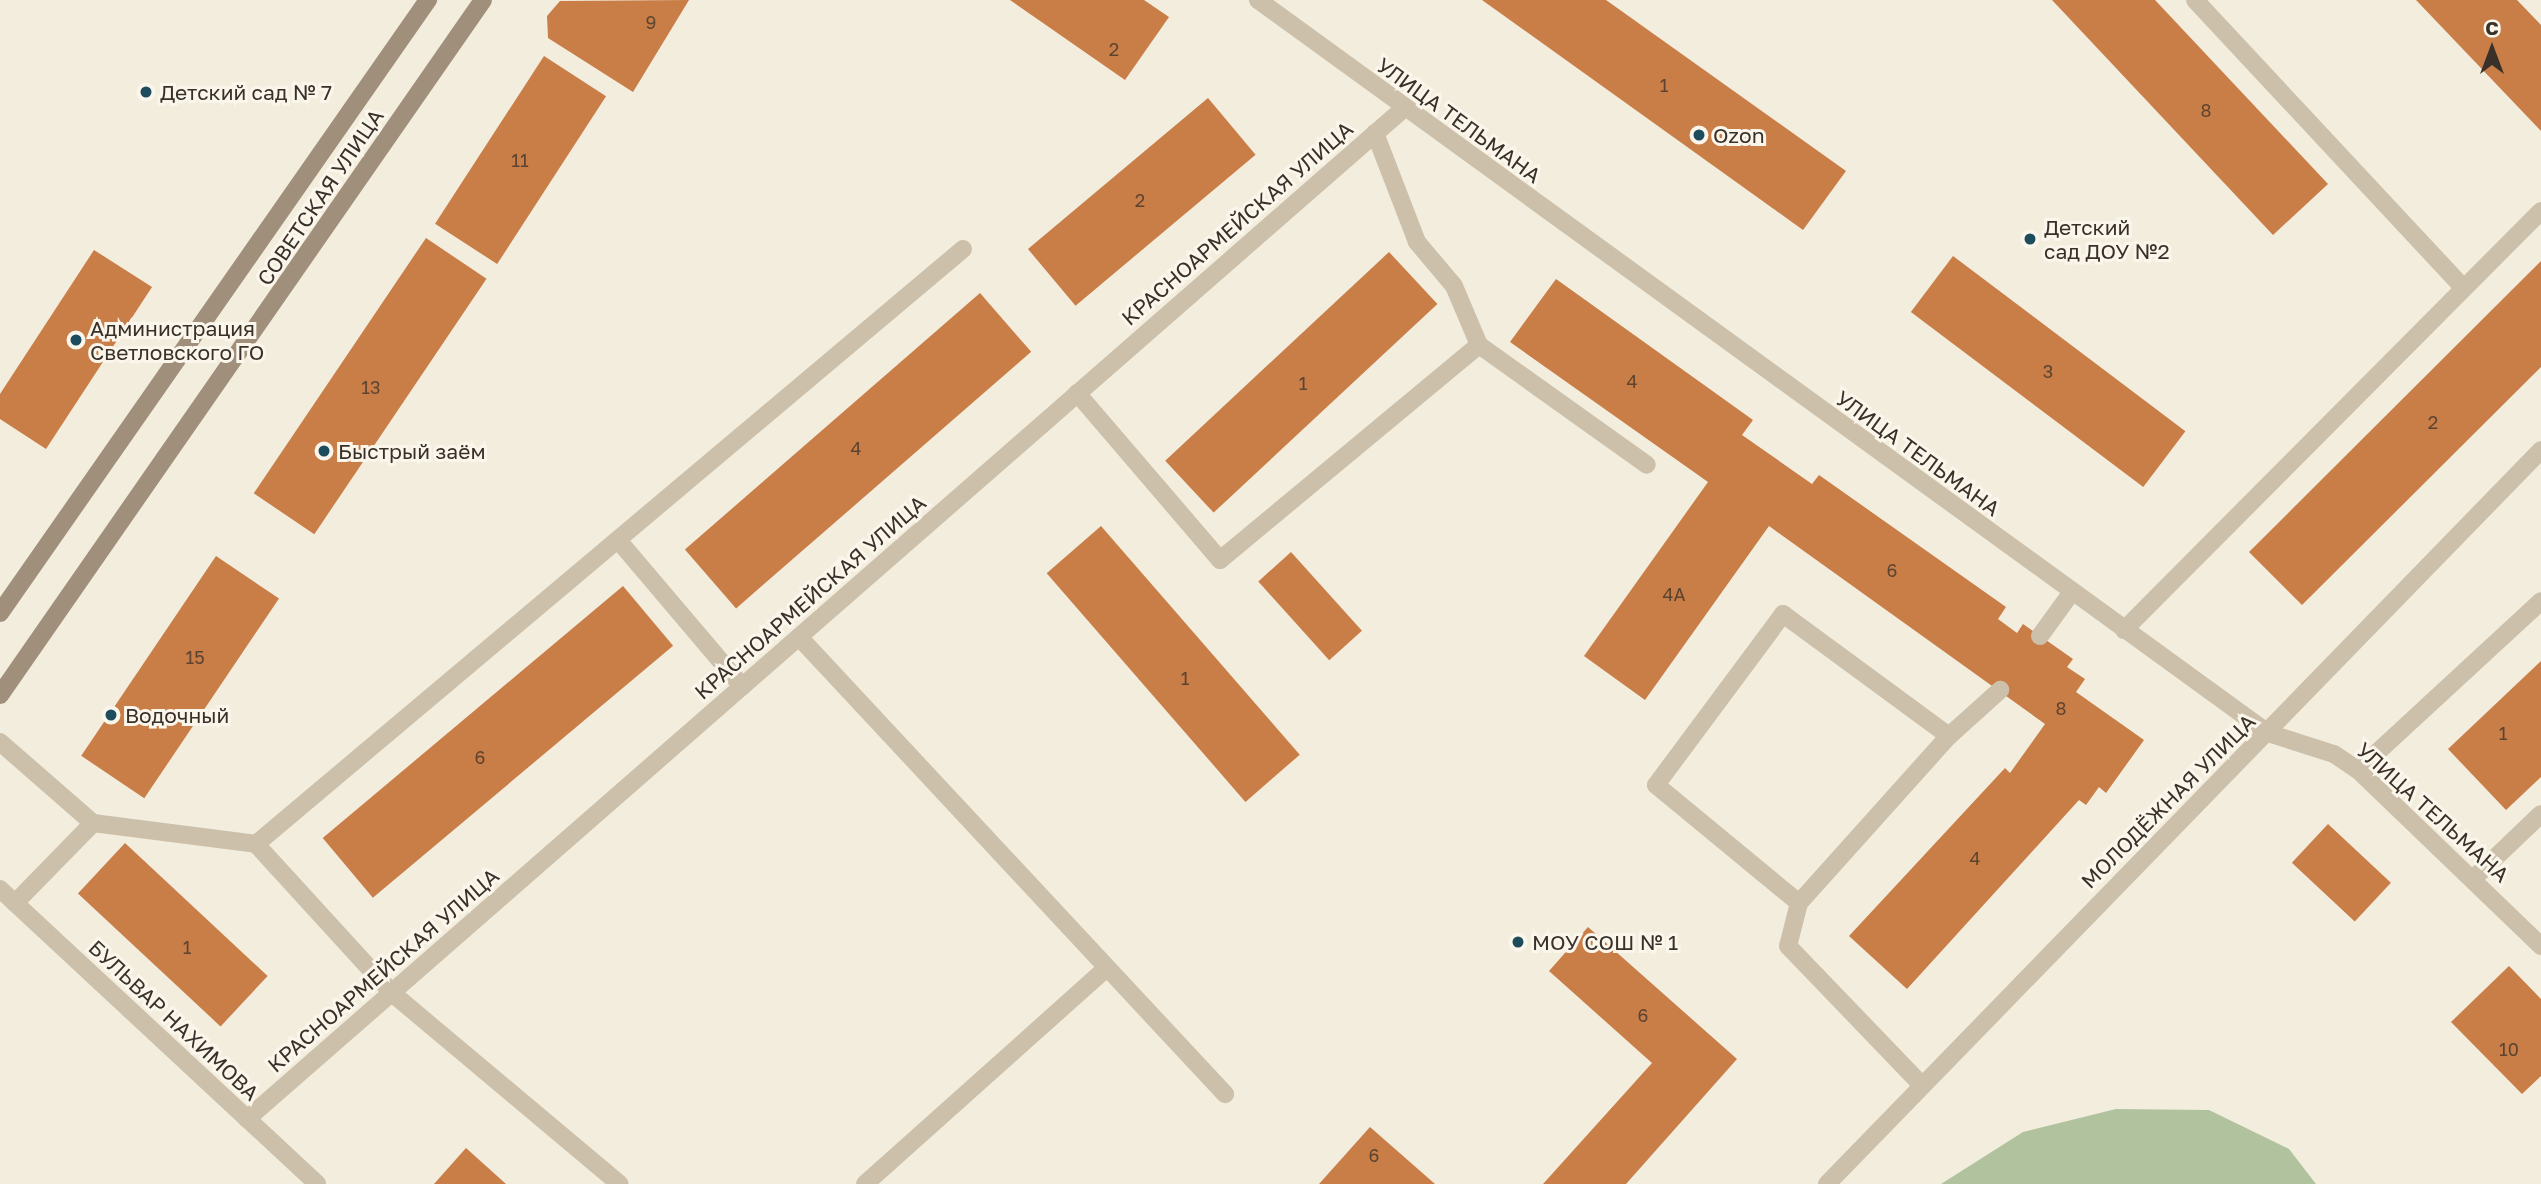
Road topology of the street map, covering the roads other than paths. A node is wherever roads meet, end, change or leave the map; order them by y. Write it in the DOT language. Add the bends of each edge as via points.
graph roads {
  1 [pos="428,0"];
  2 [pos="484,0"];
  3 [pos="1258,0"];
  4 [pos="2195,0"];
  5 [pos="1403,108"];
  6 [pos="1374,133"];
  7 [pos="2541,211"];
  8 [pos="963,249"];
  9 [pos="2464,288"];
  10 [pos="1479,345"];
  11 [pos="1077,393"];
  12 [pos="2541,450"];
  13 [pos="1647,465"];
  14 [pos="618,540"];
  15 [pos="2073,592"];
  16 [pos="2541,601"];
  17 [pos="0,613"];
  18 [pos="2124,629"];
  19 [pos="799,636"];
  20 [pos="2040,636"];
  21 [pos="742,686"];
  22 [pos="2000,690"];
  23 [pos="0,695"];
  24 [pos="2268,733"];
  25 [pos="1949,737"];
  26 [pos="0,743"];
  27 [pos="2358,770"];
  28 [pos="2541,814"];
  29 [pos="93,823"];
  30 [pos="256,844"];
  31 [pos="2476,877"];
  32 [pos="0,889"];
  33 [pos="15,903"];
  34 [pos="1799,903"];
  35 [pos="2541,946"];
  36 [pos="1107,968"];
  37 [pos="392,992"];
  38 [pos="1920,1083"];
  39 [pos="1225,1094"];
  40 [pos="247,1119"];
  41 [pos="317,1184"];
  42 [pos="620,1184"];
  43 [pos="865,1184"];
  44 [pos="1827,1184"];
  1 -- 17 [label="main road, СОВЕТСКАЯ УЛИЦА"];
  2 -- 23 [label="main road, СОВЕТСКАЯ УЛИЦА"];
  3 -- 5 [label="street, УЛИЦА ТЕЛЬМАНА"];
  4 -- 9 [label="street"];
  5 -- 6 [label="street, КРАСНОАРМЕЙСКАЯ УЛИЦА"];
  5 -- 15 [label="street, УЛИЦА ТЕЛЬМАНА"];
  6 -- 10 [label="street" via="1417,242 1454,286"];
  6 -- 11 [label="street, КРАСНОАРМЕЙСКАЯ УЛИЦА"];
  7 -- 9 [label="street"];
  8 -- 14 [label="street"];
  9 -- 18 [label="street"];
  10 -- 11 [label="street" via="1220,560"];
  10 -- 13 [label="street"];
  11 -- 19 [label="street, КРАСНОАРМЕЙСКАЯ УЛИЦА"];
  12 -- 24 [label="street, МОЛОДЁЖНАЯ УЛИЦА"];
  14 -- 21 [label="street"];
  14 -- 30 [label="street"];
  15 -- 18 [label="street, УЛИЦА ТЕЛЬМАНА"];
  15 -- 20 [label="street"];
  16 -- 27 [label="street"];
  18 -- 24 [label="street, УЛИЦА ТЕЛЬМАНА"];
  19 -- 21 [label="street, КРАСНОАРМЕЙСКАЯ УЛИЦА"];
  19 -- 36 [label="street"];
  21 -- 37 [label="street, КРАСНОАРМЕЙСКАЯ УЛИЦА"];
  22 -- 25 [label="street"];
  24 -- 27 [label="street, УЛИЦА ТЕЛЬМАНА" via="2334,754"];
  24 -- 38 [label="street, МОЛОДЁЖНАЯ УЛИЦА"];
  25 -- 34 [label="street"];
  25 -- 34 [label="street" via="1783,614 1656,785"];
  26 -- 29 [label="street"];
  27 -- 31 [label="street, УЛИЦА ТЕЛЬМАНА"];
  28 -- 31 [label="street"];
  29 -- 30 [label="street"];
  29 -- 33 [label="street"];
  30 -- 37 [label="street"];
  31 -- 35 [label="street, УЛИЦА ТЕЛЬМАНА"];
  32 -- 33 [label="street, БУЛЬВАР НАХИМОВА"];
  33 -- 40 [label="street, БУЛЬВАР НАХИМОВА"];
  34 -- 38 [label="street" via="1787,946"];
  36 -- 39 [label="street"];
  36 -- 43 [label="street"];
  37 -- 40 [label="street, КРАСНОАРМЕЙСКАЯ УЛИЦА"];
  37 -- 42 [label="street"];
  38 -- 44 [label="street, МОЛОДЁЖНАЯ УЛИЦА"];
  40 -- 41 [label="street, БУЛЬВАР НАХИМОВА"];
}
